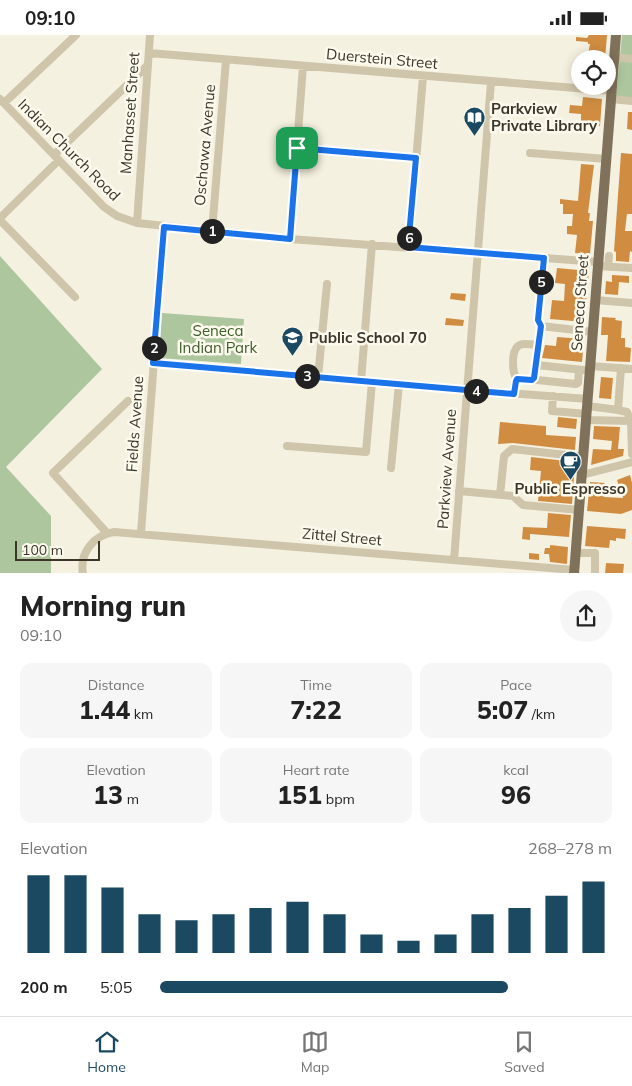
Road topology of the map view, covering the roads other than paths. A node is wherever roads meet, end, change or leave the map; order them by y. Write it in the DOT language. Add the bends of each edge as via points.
graph roads {
  1 [pos="76,35"];
  2 [pos="150,35"];
  3 [pos="616,35"];
  4 [pos="615,50"];
  5 [pos="149,53"];
  6 [pos="616,57"];
  7 [pos="632,59"];
  8 [pos="226,60"];
  9 [pos="148,65"];
  10 [pos="303,66"];
  11 [pos="423,76"];
  12 [pos="492,82"];
  13 [pos="571,91"];
  14 [pos="611,95"];
  15 [pos="2,101"];
  16 [pos="632,101"];
  17 [pos="297,148"];
  18 [pos="530,153"];
  19 [pos="56,158"];
  20 [pos="416,158"];
  21 [pos="607,159"];
  22 [pos="0,219"];
  23 [pos="137,223"];
  24 [pos="164,227"];
  25 [pos="212,231"];
  26 [pos="290,239"];
  27 [pos="372,244"];
  28 [pos="408,247"];
  29 [pos="477,253"];
  30 [pos="608,256"];
  31 [pos="544,258"];
  32 [pos="602,265"];
  33 [pos="631,268"];
  34 [pos="327,284"];
  35 [pos="75,297"];
  36 [pos="595,301"];
  37 [pos="632,303"];
  38 [pos="541,326"];
  39 [pos="593,332"];
  40 [pos="539,345"];
  41 [pos="153,363"];
  42 [pos="537,365"];
  43 [pos="621,368"];
  44 [pos="579,369"];
  45 [pos="590,369"];
  46 [pos="632,369"];
  47 [pos="318,377"];
  48 [pos="534,378"];
  49 [pos="517,379"];
  50 [pos="361,381"];
  51 [pos="372,382"];
  52 [pos="399,384"];
  53 [pos="467,390"];
  54 [pos="514,394"];
  55 [pos="553,396"];
  56 [pos="128,401"];
  57 [pos="587,410"];
  58 [pos="618,410"];
  59 [pos="628,421"];
  60 [pos="287,446"];
  61 [pos="632,454"];
  62 [pos="584,457"];
  63 [pos="632,462"];
  64 [pos="391,468"];
  65 [pos="582,475"];
  66 [pos="459,491"];
  67 [pos="500,495"];
  68 [pos="579,510"];
  69 [pos="107,533"];
  70 [pos="141,533"];
  71 [pos="576,553"];
  72 [pos="454,560"];
  73 [pos="574,572"];
  74 [pos="84,573"];
  75 [pos="595,573"];
  1 -- 15 [label="street"];
  2 -- 5 [label="street, Manhasset Street"];
  3 -- 4 [label="main road, Seneca Street"];
  5 -- 8 [label="street, Duerstein Street"];
  5 -- 9 [label="street, Manhasset Street"];
  6 -- 7 [label="street"];
  8 -- 10 [label="street, Duerstein Street"];
  8 -- 25 [label="street, Oschawa Avenue"];
  9 -- 19 [label="street"];
  9 -- 23 [label="street, Manhasset Street"];
  10 -- 11 [label="street, Duerstein Street"];
  10 -- 17 [label="street"];
  11 -- 12 [label="street, Duerstein Street"];
  11 -- 20 [label="street"];
  12 -- 13 [label="street, Duerstein Street"];
  12 -- 29 [label="street, Parkview Avenue"];
  14 -- 16 [label="street, Duerstein Street"];
  14 -- 21 [label="main road, Seneca Street"];
  15 -- 19 [label="street, Indian Church Road"];
  17 -- 20 [label="street"];
  17 -- 26 [label="street"];
  18 -- 21 [label="street"];
  19 -- 22 [label="street"];
  19 -- 23 [label="street, Indian Church Road" via="104,207"];
  20 -- 28 [label="street"];
  21 -- 32 [label="main road, Seneca Street"];
  22 -- 35 [label="street"];
  23 -- 24 [label="street, Indian Church Road"];
  24 -- 25 [label="street, Indian Church Road"];
  24 -- 41 [label="street, Fields Avenue"];
  25 -- 26 [label="street, Indian Church Road"];
  26 -- 27 [label="street, Indian Church Road"];
  27 -- 28 [label="street, Indian Church Road"];
  27 -- 50 [label="street"];
  28 -- 29 [label="street, Indian Church Road"];
  29 -- 31 [label="street, Indian Church Road"];
  29 -- 53 [label="street, Parkview Avenue"];
  30 -- 32 [label="street"];
  31 -- 32 [label="street, Indian Church Road"];
  31 -- 38 [label="street" via="538,320"];
  32 -- 33 [label="street, Indian Church Road"];
  32 -- 36 [label="main road, Seneca Street"];
  34 -- 47 [label="street"];
  36 -- 37 [label="street"];
  36 -- 39 [label="main road, Seneca Street"];
  38 -- 39 [label="street"];
  38 -- 40 [label="street"];
  39 -- 45 [label="main road, Seneca Street"];
  40 -- 42 [label="street"];
  40 -- 49 [label="street" via="522,344 515,351 514,375"];
  41 -- 47 [label="street"];
  41 -- 70 [label="street, Fields Avenue"];
  42 -- 44 [label="street"];
  42 -- 48 [label="street"];
  43 -- 45 [label="street"];
  43 -- 46 [label="street"];
  43 -- 58 [label="street"];
  44 -- 45 [label="street"];
  44 -- 48 [label="street" via="576,384"];
  45 -- 57 [label="main road, Seneca Street"];
  47 -- 50 [label="street"];
  48 -- 49 [label="street"];
  49 -- 54 [label="street"];
  50 -- 51 [label="street"];
  51 -- 52 [label="street"];
  51 -- 60 [label="street" via="366,452"];
  52 -- 53 [label="street"];
  52 -- 64 [label="street"];
  53 -- 54 [label="street"];
  53 -- 66 [label="street, Parkview Avenue"];
  54 -- 55 [label="street"];
  55 -- 57 [label="street"];
  55 -- 57 [label="street" via="552,411"];
  56 -- 69 [label="street" via="53,473"];
  57 -- 58 [label="street"];
  57 -- 59 [label="street"];
  57 -- 62 [label="main road, Seneca Street"];
  58 -- 59 [label="street" via="627,412"];
  59 -- 61 [label="street"];
  62 -- 65 [label="main road, Seneca Street"];
  62 -- 67 [label="street" via="512,449 504,456"];
  63 -- 65 [label="street"];
  65 -- 68 [label="main road, Seneca Street"];
  66 -- 67 [label="street"];
  66 -- 72 [label="street, Parkview Avenue"];
  67 -- 68 [label="street" via="513,496 523,505"];
  68 -- 71 [label="main road, Seneca Street"];
  69 -- 70 [label="street, Zittel Street"];
  69 -- 74 [label="street" via="93,541 83,557"];
  70 -- 72 [label="street, Zittel Street"];
  71 -- 73 [label="main road, Seneca Street"];
  71 -- 75 [label="street" via="595,553"];
  72 -- 73 [label="street, Zittel Street"];
}
